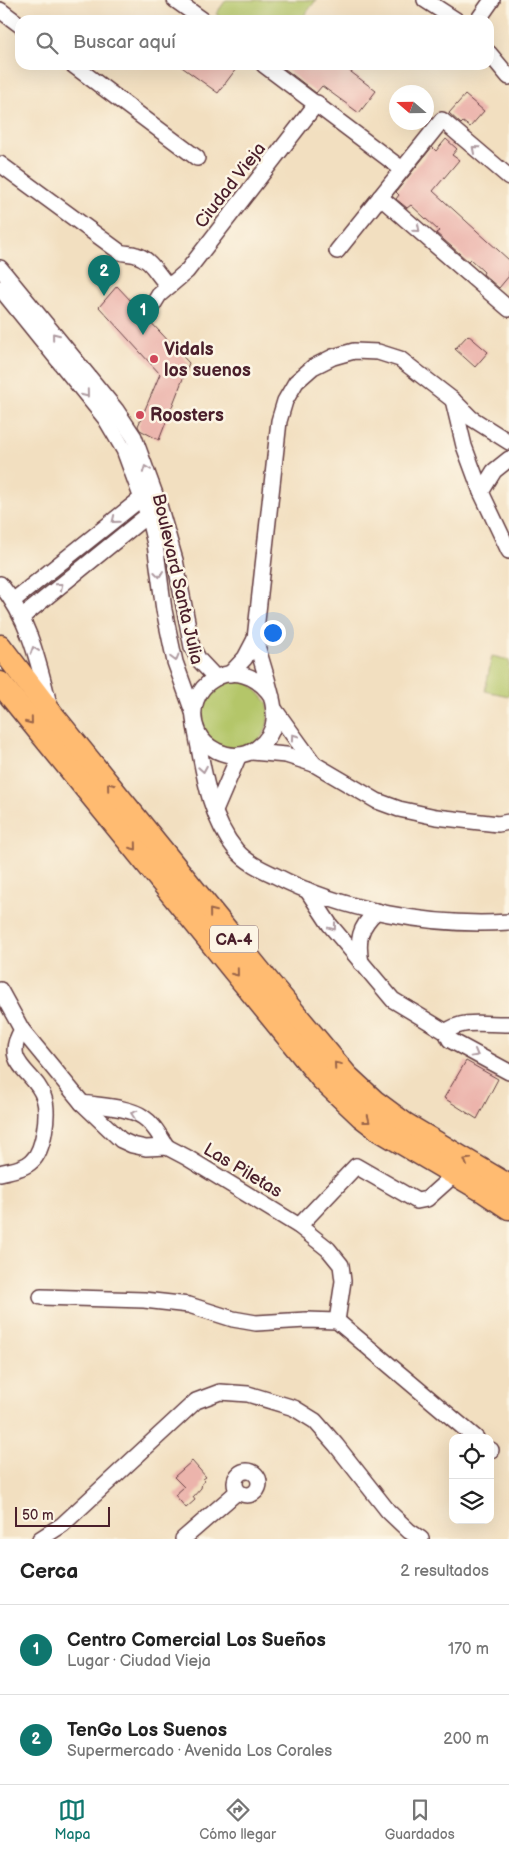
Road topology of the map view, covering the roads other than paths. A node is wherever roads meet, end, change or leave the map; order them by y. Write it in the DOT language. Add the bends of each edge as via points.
graph roads {
  1 [pos="175,0"];
  2 [pos="425,0"];
  3 [pos="492,0"];
  4 [pos="0,10"];
  5 [pos="196,15"];
  6 [pos="448,15"];
  7 [pos="482,15"];
  8 [pos="15,21"];
  9 [pos="494,58"];
  10 [pos="80,70"];
  11 [pos="271,70"];
  12 [pos="509,77"];
  13 [pos="317,104"];
  14 [pos="197,158"];
  15 [pos="0,164"];
  16 [pos="402,169"];
  17 [pos="509,177"];
  18 [pos="380,197"];
  19 [pos="337,251"];
  20 [pos="0,268"];
  21 [pos="169,286"];
  22 [pos="0,288"];
  23 [pos="151,308"];
  24 [pos="509,309"];
  25 [pos="453,400"];
  26 [pos="509,442"];
  27 [pos="509,459"];
  28 [pos="482,492"];
  29 [pos="148,494"];
  30 [pos="153,510"];
  31 [pos="509,551"];
  32 [pos="0,584"];
  33 [pos="14,600"];
  34 [pos="22,617"];
  35 [pos="255,639"];
  36 [pos="0,646"];
  37 [pos="223,676"];
  38 [pos="0,683"];
  39 [pos="274,703"];
  40 [pos="52,714"];
  41 [pos="194,719"];
  42 [pos="246,754"];
  43 [pos="314,764"];
  44 [pos="215,811"];
  45 [pos="509,822"];
  46 [pos="307,890"];
  47 [pos="377,911"];
  48 [pos="509,922"];
  49 [pos="361,963"];
  50 [pos="0,990"];
  51 [pos="509,1024"];
  52 [pos="22,1030"];
  53 [pos="446,1032"];
  54 [pos="509,1072"];
  55 [pos="82,1103"];
  56 [pos="167,1147"];
  57 [pos="0,1173"];
  58 [pos="456,1174"];
  59 [pos="509,1186"];
  60 [pos="509,1208"];
  61 [pos="299,1226"];
  62 [pos="41,1297"];
  63 [pos="337,1321"];
  64 [pos="471,1434"];
  65 [pos="237,1492"];
  66 [pos="40,1539"];
  67 [pos="183,1539"];
  68 [pos="421,1539"];
  1 -- 5 [label="street"];
  2 -- 6 [label="street"];
  3 -- 7 [label="street"];
  4 -- 8 [label="street"];
  9 -- 12 [label="street"];
  10 -- 14 [label="street"];
  11 -- 13 [label="street"];
  13 -- 16 [label="street"];
  13 -- 21 [label="street, Ciudad Vieja" via="187,271"];
  15 -- 21 [label="street" via="120,252 135,254 150,262"];
  17 -- 16 [label="street, one-way" via="442,120"];
  16 -- 18 [label="street"];
  18 -- 19 [label="street"];
  18 -- 24 [label="street, one-way"];
  29 -- 20 [label="street, one-way" via="134,437 116,410"];
  21 -- 23 [label="street, Ciudad Vieja"];
  22 -- 29 [label="street, Boulevard Santa Julia, one-way" via="105,418"];
  25 -- 26 [label="street" via="471,418"];
  25 -- 28 [label="street" via="464,446"];
  25 -- 35 [label="street" via="400,359 378,352 354,350 333,357 313,367 296,382 279,421"];
  27 -- 28 [label="street" via="494,471"];
  28 -- 31 [label="street"];
  29 -- 30 [label="street, Boulevard Santa Julia"];
  29 -- 33 [label="street, one-way"];
  34 -- 30 [label="street, one-way"];
  30 -- 37 [label="street" via="175,560 192,647 199,660"];
  30 -- 41 [label="street, Boulevard Santa Julia, one-way" via="164,610 175,662"];
  32 -- 33 [label="street"];
  33 -- 34 [label="street"];
  40 -- 34 [label="street, one-way"];
  35 -- 37 [label="street" via="245,658"];
  35 -- 39 [label="street"];
  36 -- 40 [label="highway, CA-4"];
  37 -- 39 [label="street" via="243,674 255,678 265,687"];
  37 -- 41 [label="street" via="205,686 197,698"];
  38 -- 58 [label="highway, CA-4, one-way" via="322,1079 378,1129"];
  39 -- 42 [label="street" via="275,722 270,734 263,744"];
  43 -- 39 [label="street, one-way"];
  59 -- 40 [label="highway, CA-4, one-way" via="405,1124 347,1076"];
  41 -- 42 [label="street" via="201,739 212,749 224,754"];
  41 -- 44 [label="street, one-way" via="205,780"];
  42 -- 43 [label="street" via="286,755"];
  42 -- 44 [label="street"];
  43 -- 45 [label="street" via="377,801 399,809 436,817 498,824"];
  44 -- 46 [label="street" via="228,838 244,858"];
  46 -- 47 [label="street"];
  46 -- 49 [label="street, one-way"];
  47 -- 48 [label="street" via="438,921"];
  47 -- 49 [label="street" via="367,920 361,933 358,947"];
  49 -- 53 [label="street" via="393,1000"];
  50 -- 52 [label="street, Las Piletas"];
  51 -- 53 [label="street" via="464,1023"];
  52 -- 55 [label="street, Las Piletas"];
  52 -- 57 [label="street" via="13,1047 14,1057 44,1097 47,1117 40,1147 33,1160"];
  53 -- 54 [label="street, one-way" via="450,1040"];
  55 -- 56 [label="street, Las Piletas" via="121,1140 139,1146"];
  56 -- 55 [label="street, Las Piletas, one-way" via="142,1116"];
  56 -- 61 [label="street, Las Piletas"];
  58 -- 60 [label="highway, CA-4"];
  58 -- 61 [label="street" via="427,1199 417,1201 356,1166"];
  61 -- 63 [label="street, Las Piletas" via="328,1249 341,1265 343,1281"];
  62 -- 63 [label="street" via="144,1300 189,1305 256,1323"];
  63 -- 64 [label="street"];
  65 -- 67 [label="street"];
  66 -- 68 [label="street" via="62,1525 196,1401 220,1392 248,1394 294,1408 316,1421 388,1511"];
}
